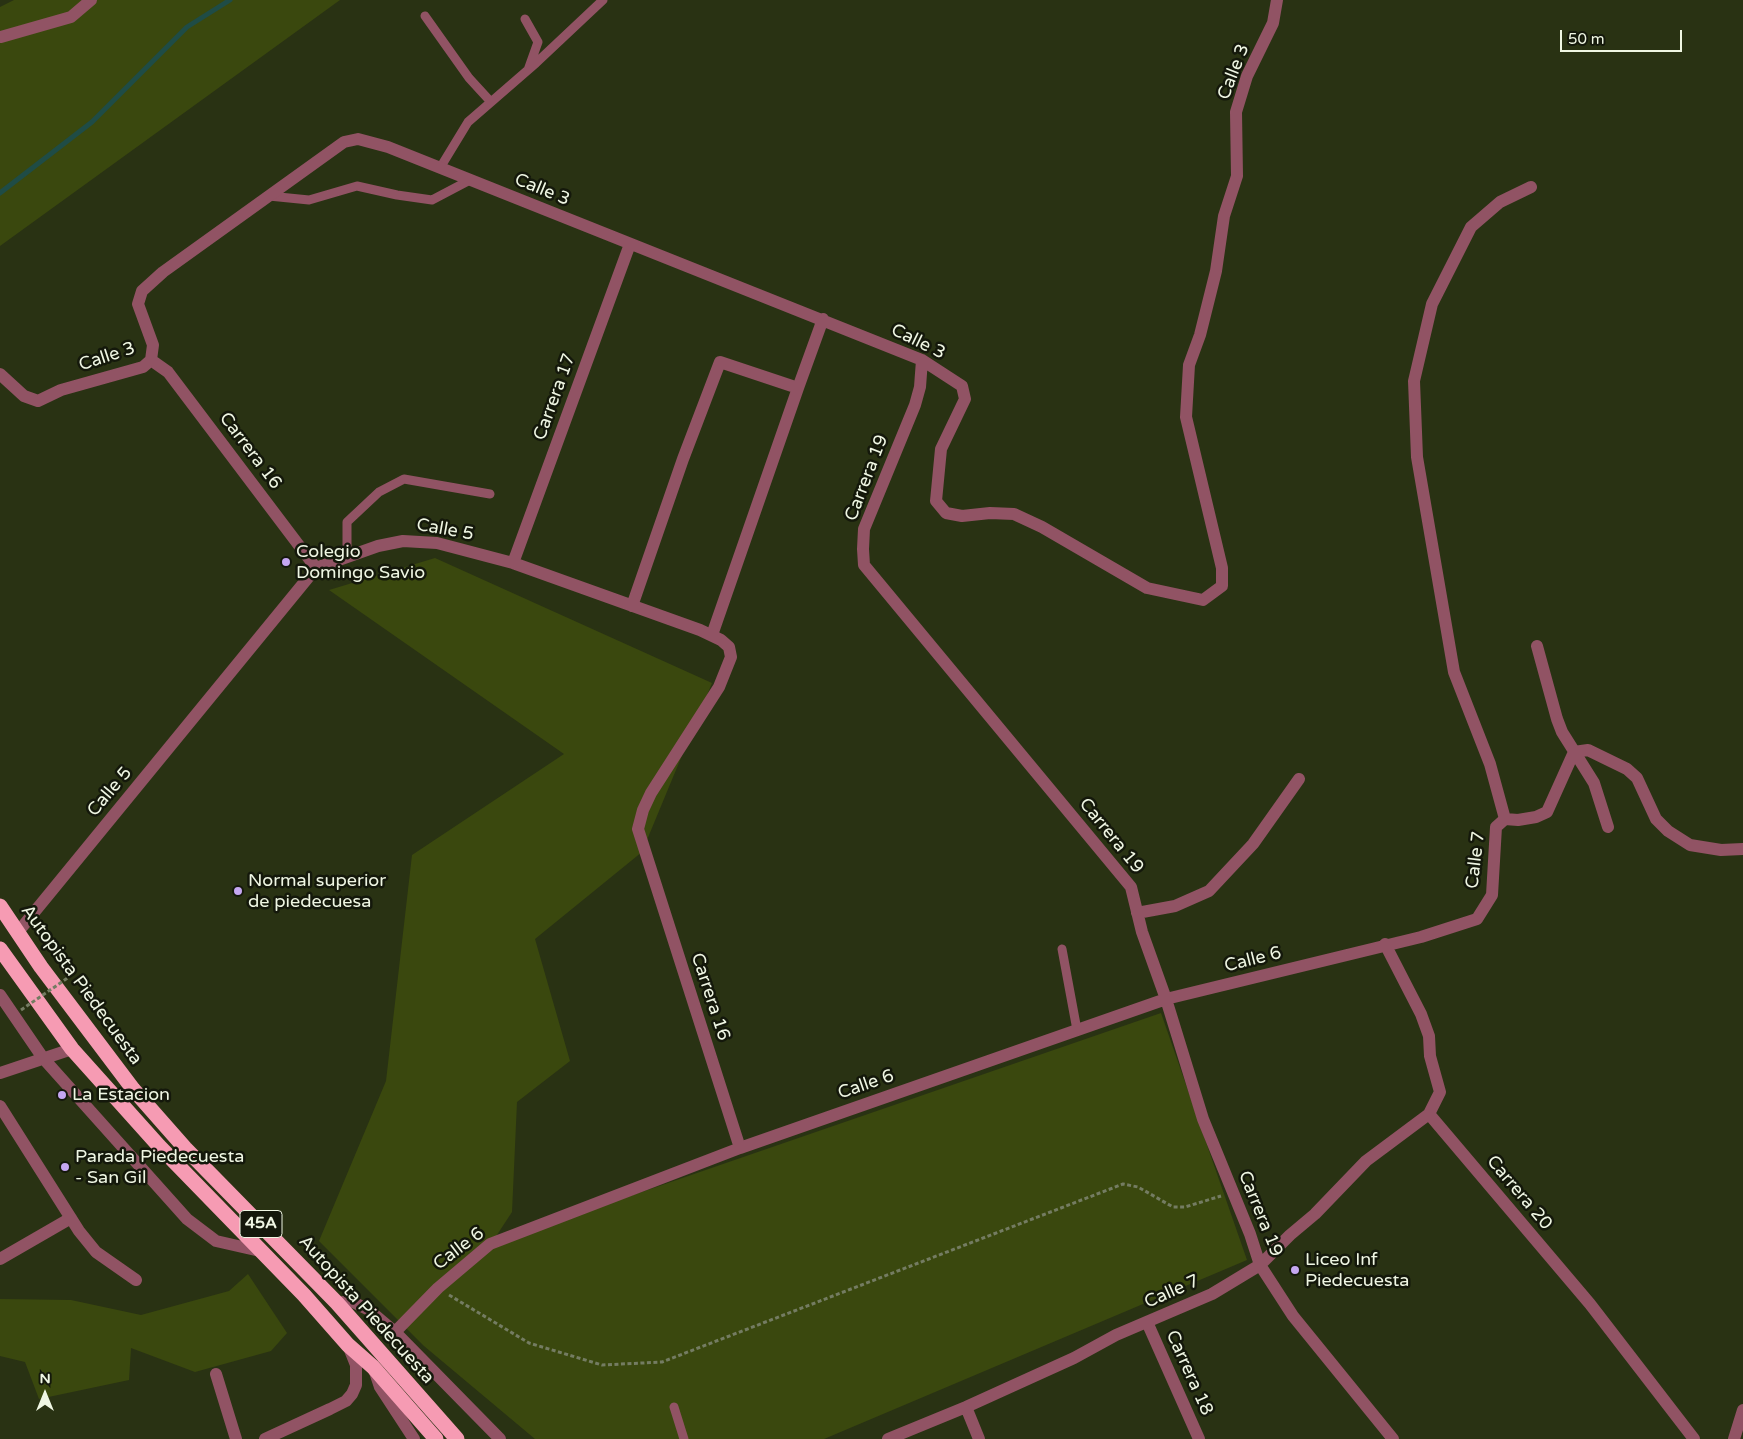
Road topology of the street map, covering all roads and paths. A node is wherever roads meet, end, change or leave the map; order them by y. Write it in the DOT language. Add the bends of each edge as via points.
graph roads {
  1 [pos="91,0"];
  2 [pos="603,0"];
  3 [pos="1277,0"];
  4 [pos="425,16"];
  5 [pos="525,19"];
  6 [pos="1,37"];
  7 [pos="528,70"];
  8 [pos="491,102"];
  9 [pos="440,168"];
  10 [pos="470,180"];
  11 [pos="1531,187"];
  12 [pos="269,196"];
  13 [pos="630,244"];
  14 [pos="823,319"];
  15 [pos="151,360"];
  16 [pos="922,360"];
  17 [pos="0,374"];
  18 [pos="798,388"];
  19 [pos="490,494"];
  20 [pos="347,556"];
  21 [pos="513,563"];
  22 [pos="316,568"];
  23 [pos="632,606"];
  24 [pos="712,635"];
  25 [pos="1537,646"];
  26 [pos="1574,752"];
  27 [pos="1300,780"];
  28 [pos="1505,819"];
  29 [pos="1608,827"];
  30 [pos="1743,849"];
  31 [pos="646,857"];
  32 [pos="0,906"];
  33 [pos="1137,913"];
  34 [pos="18,932"];
  35 [pos="1385,944"];
  36 [pos="0,949"];
  37 [pos="1062,949"];
  38 [pos="69,977"];
  39 [pos="0,995"];
  40 [pos="1166,999"];
  41 [pos="21,1010"];
  42 [pos="1077,1030"];
  43 [pos="72,1049"];
  44 [pos="43,1058"];
  45 [pos="0,1072"];
  46 [pos="0,1106"];
  47 [pos="1429,1114"];
  48 [pos="740,1148"];
  49 [pos="1232,1192"];
  50 [pos="71,1218"];
  51 [pos="260,1251"];
  52 [pos="0,1259"];
  53 [pos="1260,1265"];
  54 [pos="136,1280"];
  55 [pos="438,1288"];
  56 [pos="337,1302"];
  57 [pos="1147,1322"];
  58 [pos="395,1332"];
  59 [pos="348,1345"];
  60 [pos="373,1367"];
  61 [pos="216,1374"];
  62 [pos="674,1407"];
  63 [pos="966,1407"];
  64 [pos="1743,1410"];
  65 [pos="236,1439"];
  66 [pos="265,1439"];
  67 [pos="414,1439"];
  68 [pos="436,1439"];
  69 [pos="457,1439"];
  70 [pos="500,1439"];
  71 [pos="684,1439"];
  72 [pos="888,1439"];
  73 [pos="979,1439"];
  74 [pos="1200,1439"];
  75 [pos="1393,1439"];
  76 [pos="1694,1439"];
  77 [pos="1734,1439"];
  1 -- 6 [label="street" via="71,17"];
  2 -- 7 [label="lane"];
  3 -- 16 [label="street, Calle 3" via="1273,23 1247,76 1236,112 1237,176 1224,216 1216,271 1202,326 1189,364 1186,416 1222,568 1222,586 1203,600 1147,588 1042,526 1014,514 962,516 946,513 936,501 941,449 965,399 962,386"];
  4 -- 8 [label="lane" via="469,78"];
  5 -- 7 [label="lane" via="538,42"];
  7 -- 8 [label="lane"];
  8 -- 9 [label="lane" via="468,122"];
  9 -- 10 [label="street, Calle 3"];
  9 -- 12 [label="street, Calle 3" via="358,138 344,142"];
  10 -- 12 [label="lane" via="432,200 396,196 356,186 309,200"];
  10 -- 13 [label="street, Calle 3"];
  11 -- 28 [label="street" via="1500,202 1471,227 1432,304 1414,381 1417,457 1454,672 1490,764"];
  12 -- 15 [label="street, Calle 3" via="163,272 142,291 138,304 153,345"];
  13 -- 14 [label="street, Calle 3"];
  13 -- 21 [label="street, Carrera 17"];
  14 -- 16 [label="street, Calle 3"];
  14 -- 18 [label="street"];
  15 -- 17 [label="street, Calle 3" via="143,367 61,390 38,401 24,396"];
  15 -- 22 [label="street, Carrera 16" via="168,372"];
  16 -- 33 [label="street, Carrera 19" via="915,405 864,529 864,566 1131,887"];
  18 -- 23 [label="street" via="720,362"];
  18 -- 24 [label="street"];
  19 -- 20 [label="lane" via="404,479 379,492 347,522"];
  20 -- 21 [label="street, Calle 5" via="403,541 437,543"];
  20 -- 22 [label="street, Calle 5"];
  21 -- 23 [label="street, Calle 5"];
  22 -- 34 [label="street, Calle 5"];
  23 -- 24 [label="street, Calle 5"];
  24 -- 31 [label="street, Calle 5" via="729,648 728,668 643,810 638,828"];
  25 -- 26 [label="street" via="1556,719"];
  26 -- 28 [label="street, Calle 7" via="1547,812 1518,820"];
  26 -- 29 [label="street" via="1594,783"];
  26 -- 30 [label="street" via="1588,750 1627,769 1637,778 1656,819 1668,832 1690,845 1721,850"];
  27 -- 33 [label="street" via="1253,844 1209,891 1175,906"];
  28 -- 35 [label="street, Calle 7" via="1496,827 1492,895 1477,919 1421,937"];
  31 -- 48 [label="street, Carrera 16"];
  32 -- 34 [label="highway, Autopista Piedecuesta / 45A"];
  33 -- 40 [label="street, Carrera 19"];
  34 -- 56 [label="highway, Autopista Piedecuesta / 45A" via="134,1089 185,1148"];
  35 -- 40 [label="street, Calle 6"];
  35 -- 47 [label="street" via="1429,1036 1430,1056 1440,1092"];
  36 -- 43 [label="highway, Autopista Piedecuesta / 45A"];
  37 -- 42 [label="lane"];
  38 -- 41 [label="path, bridge"];
  39 -- 44 [label="street"];
  40 -- 42 [label="street, Calle 6"];
  40 -- 49 [label="street, Carrera 19" via="1203,1119"];
  42 -- 48 [label="street, Calle 6"];
  43 -- 44 [label="street"];
  43 -- 51 [label="highway, Autopista Piedecuesta / 45A"];
  44 -- 45 [label="street"];
  44 -- 51 [label="street" via="186,1220 216,1241"];
  46 -- 50 [label="street"];
  47 -- 53 [label="street, Calle 7" via="1366,1161"];
  47 -- 76 [label="street, Carrera 20" via="1590,1304"];
  48 -- 55 [label="street, Calle 6" via="490,1244"];
  49 -- 53 [label="street, Carrera 19"];
  49 -- 55 [label="path" via="1185,1207 1173,1207 1138,1187 1123,1184 662,1362 602,1365 529,1343"];
  50 -- 52 [label="street"];
  50 -- 54 [label="street" via="96,1252"];
  51 -- 59 [label="highway, Autopista Piedecuesta / 45A"];
  53 -- 57 [label="street, Calle 7" via="1212,1294"];
  53 -- 75 [label="street, Carrera 19" via="1293,1316"];
  55 -- 58 [label="street, Calle 6"];
  56 -- 58 [label="street" via="351,1302 368,1310"];
  56 -- 69 [label="highway, Autopista Piedecuesta / 45A"];
  57 -- 63 [label="street, Calle 7"];
  57 -- 74 [label="street, Carrera 18"];
  58 -- 70 [label="street"];
  59 -- 60 [label="highway, Autopista Piedecuesta / 45A"];
  59 -- 66 [label="street" via="356,1365 356,1385 346,1401"];
  60 -- 67 [label="street" via="380,1388"];
  60 -- 68 [label="highway, Autopista Piedecuesta / 45A"];
  61 -- 65 [label="street"];
  62 -- 71 [label="lane"];
  63 -- 72 [label="street, Calle 7"];
  63 -- 73 [label="street"];
  64 -- 77 [label="street"];
}
